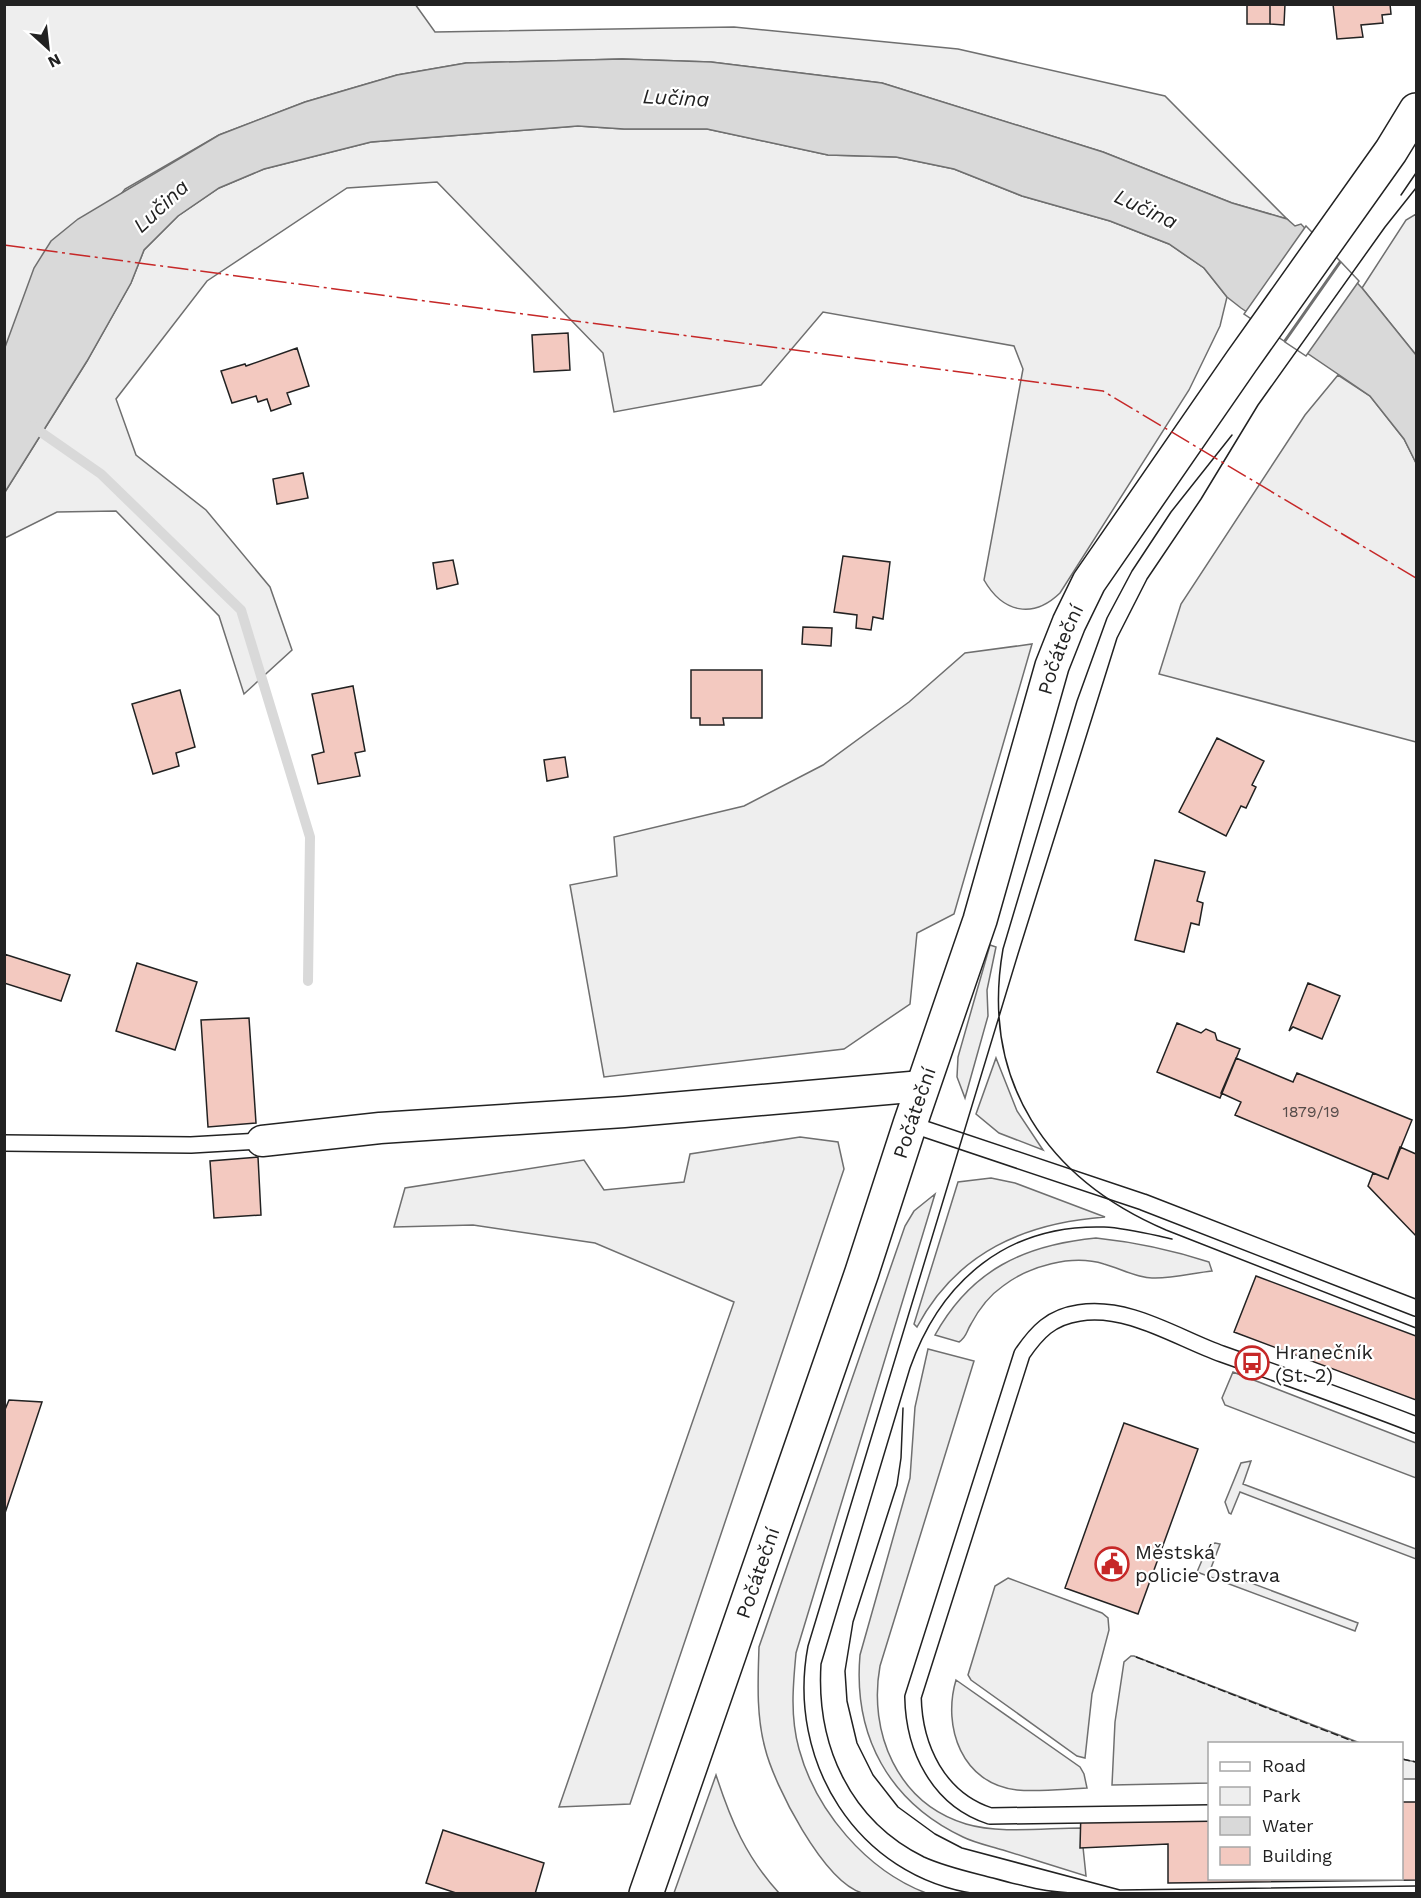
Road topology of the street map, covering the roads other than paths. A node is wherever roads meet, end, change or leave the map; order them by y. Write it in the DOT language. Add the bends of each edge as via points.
graph roads {
  1 [pos="1416,110"];
  2 [pos="922,1086"];
  3 [pos="910,1124"];
  4 [pos="262,1141"];
  5 [pos="4,1143"];
  6 [pos="1416,1308"];
  7 [pos="1416,1425"];
  8 [pos="1208,1813"];
  9 [pos="646,1893"];
  1 -- 2 [label="street, Počáteční" via="1089,582 1052,666 980,920"];
  2 -- 3 [label="street, Počáteční"];
  2 -- 4 [label="street" via="380,1128"];
  3 -- 6 [label="lane" via="1143,1202"];
  3 -- 9 [label="street, Počáteční"];
  4 -- 5 [label="lane" via="191,1145"];
  7 -- 8 [label="lane" via="1143,1322 1107,1313 1080,1312 1056,1318 1036,1333 1022,1354 913,1697 918,1740 943,1786 974,1811 990,1816"];
}
